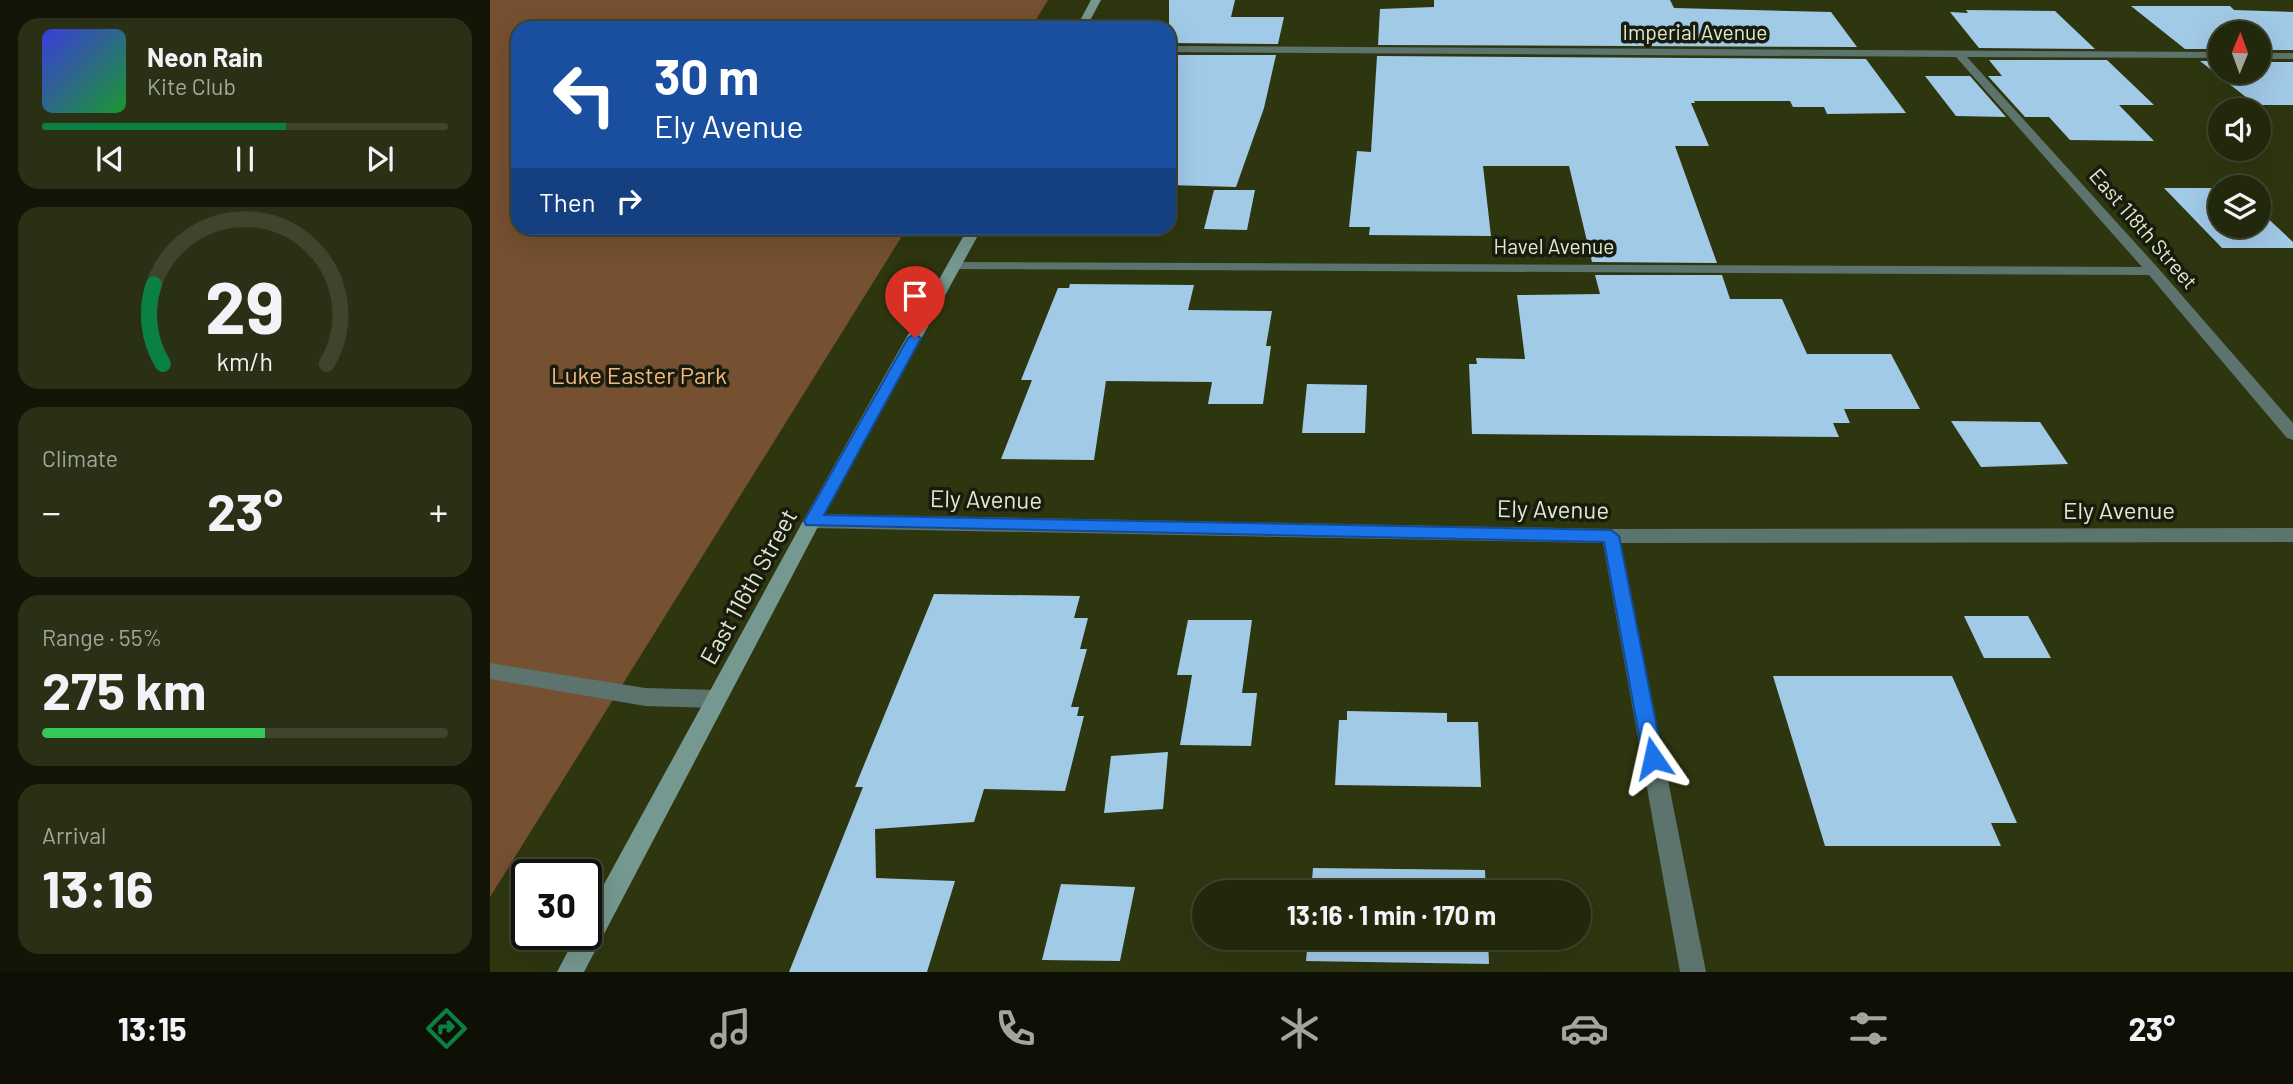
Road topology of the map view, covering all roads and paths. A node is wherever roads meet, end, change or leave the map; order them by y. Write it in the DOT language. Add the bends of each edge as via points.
graph roads {
  1 [pos="1096,0"];
  2 [pos="1085,21"];
  3 [pos="1176,49"];
  4 [pos="1959,54"];
  5 [pos="2208,55"];
  6 [pos="2272,56"];
  7 [pos="2293,56"];
  8 [pos="971,235"];
  9 [pos="955,266"];
  10 [pos="2153,271"];
  11 [pos="2293,434"];
  12 [pos="812,521"];
  13 [pos="1611,536"];
  14 [pos="2293,536"];
  15 [pos="490,671"];
  16 [pos="716,699"];
  17 [pos="570,972"];
  18 [pos="1693,972"];
  1 -- 2 [label="main road"];
  3 -- 4 [label="street, Imperial Avenue"];
  4 -- 5 [label="street, Imperial Avenue"];
  4 -- 10 [label="street, East 118th Street"];
  6 -- 7 [label="street"];
  8 -- 9 [label="main road, East 116th Street"];
  9 -- 10 [label="street, Havel Avenue"];
  9 -- 12 [label="main road, East 116th Street"];
  10 -- 11 [label="street, East 118th Street"];
  12 -- 13 [label="street, Ely Avenue"];
  12 -- 16 [label="main road, East 116th Street"];
  13 -- 14 [label="street, Ely Avenue"];
  13 -- 18 [label="street"];
  15 -- 16 [label="street" via="645,697"];
  16 -- 17 [label="main road, East 116th Street"];
}
